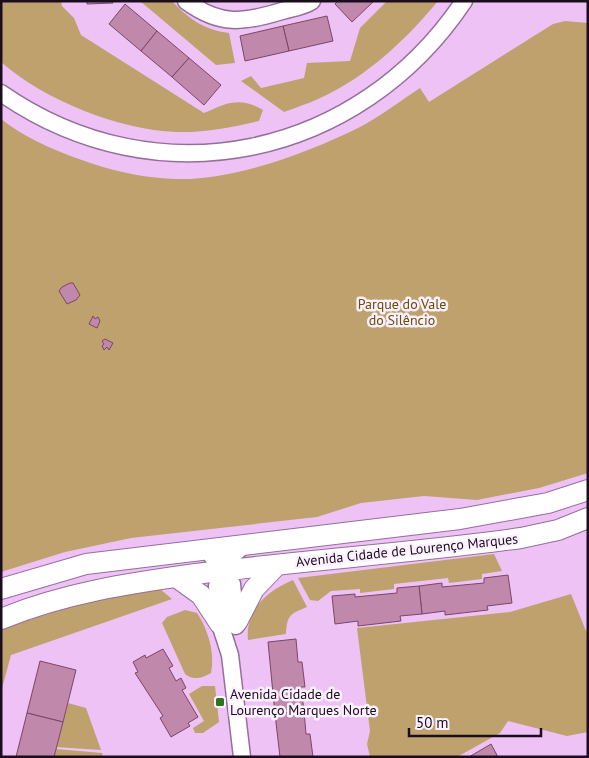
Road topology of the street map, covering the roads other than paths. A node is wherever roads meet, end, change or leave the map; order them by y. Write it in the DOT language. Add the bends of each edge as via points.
graph roads {
  1 [pos="186,1"];
  2 [pos="312,1"];
  3 [pos="464,1"];
  4 [pos="1,93"];
  5 [pos="588,490"];
  6 [pos="588,518"];
  7 [pos="245,544"];
  8 [pos="206,549"];
  9 [pos="277,565"];
  10 [pos="223,571"];
  11 [pos="176,577"];
  12 [pos="1,589"];
  13 [pos="1,620"];
  14 [pos="229,623"];
  15 [pos="242,757"];
  1 -- 2 [label="street" via="201,12 235,22 268,16"];
  3 -- 4 [label="street" via="446,28 408,68 352,109 320,124 249,148 202,154 158,153 114,145 55,126"];
  5 -- 7 [label="street, Avenida Cidade de Lourenço Marques" via="548,503 460,519"];
  6 -- 9 [label="street, Avenida Cidade de Lourenço Marques" via="558,530 521,538"];
  7 -- 8 [label="street, Avenida Cidade de Lourenço Marques"];
  7 -- 10 [label="street" via="231,557"];
  8 -- 10 [label="street"];
  8 -- 12 [label="street, Avenida Cidade de Lourenço Marques" via="86,564"];
  9 -- 10 [label="street, Avenida Cidade de Lourenço Marques"];
  9 -- 14 [label="street"];
  10 -- 11 [label="street, Avenida Cidade de Lourenço Marques"];
  10 -- 14 [label="street" via="233,588"];
  11 -- 13 [label="street, Avenida Cidade de Lourenço Marques" via="106,587"];
  11 -- 14 [label="street" via="201,595"];
  14 -- 15 [label="street"];
}
